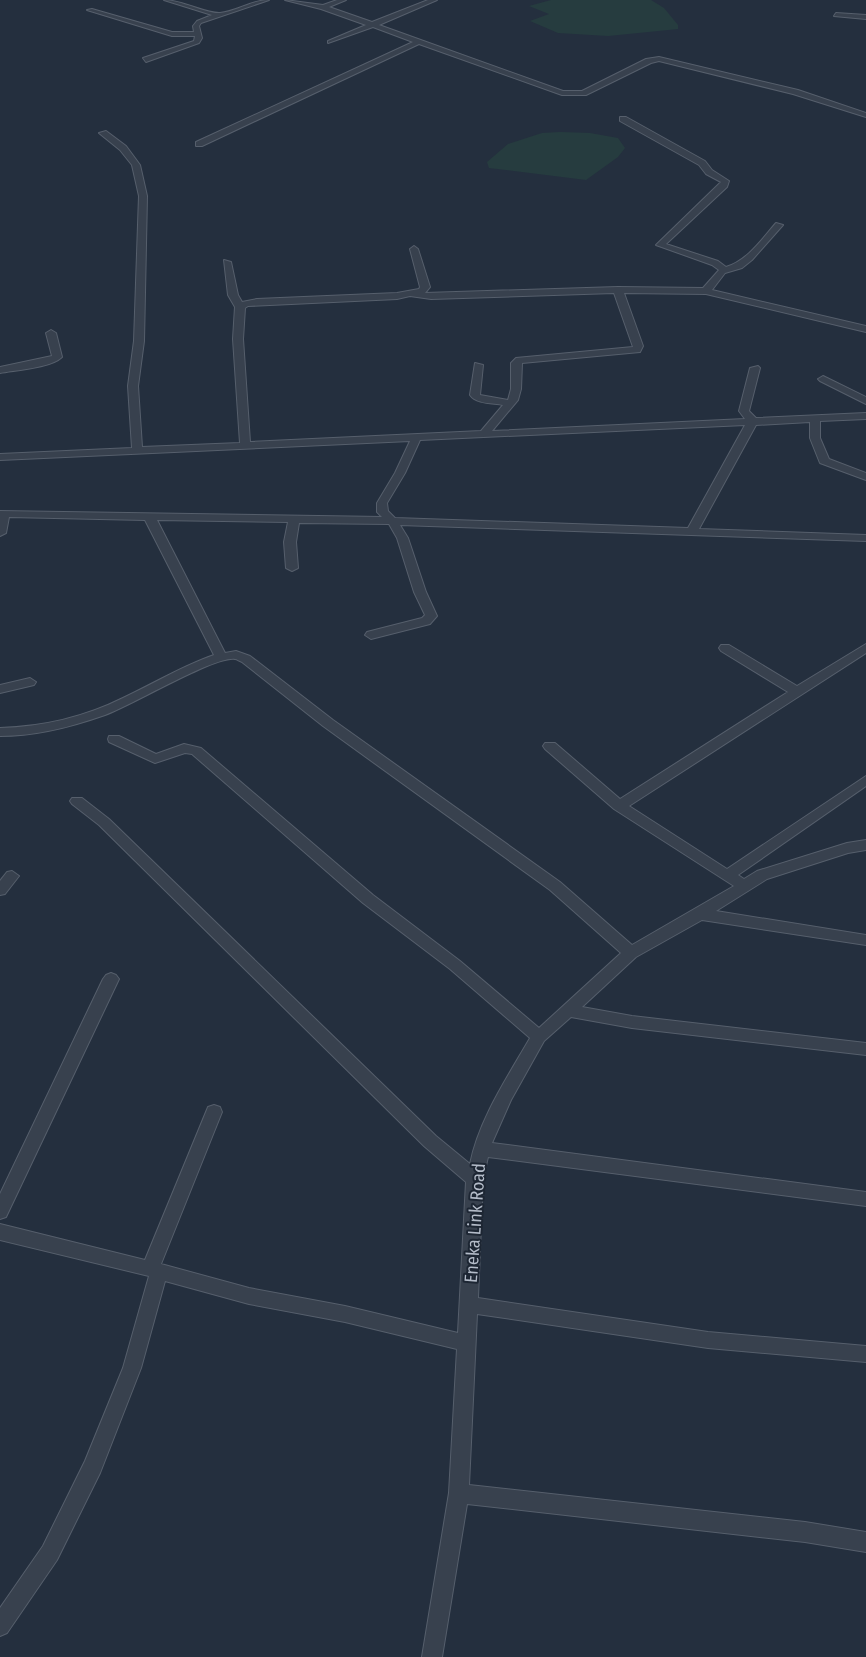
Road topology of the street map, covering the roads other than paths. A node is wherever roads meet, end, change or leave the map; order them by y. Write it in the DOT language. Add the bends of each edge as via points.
graph roads {
  1 [pos="166,0"];
  2 [pos="266,0"];
  3 [pos="288,0"];
  4 [pos="343,0"];
  5 [pos="434,0"];
  6 [pos="323,7"];
  7 [pos="90,10"];
  8 [pos="218,15"];
  9 [pos="836,15"];
  10 [pos="866,17"];
  11 [pos="368,25"];
  12 [pos="198,34"];
  13 [pos="330,42"];
  14 [pos="418,42"];
  15 [pos="146,60"];
  16 [pos="866,115"];
  17 [pos="623,119"];
  18 [pos="103,133"];
  19 [pos="199,144"];
  20 [pos="779,225"];
  21 [pos="414,249"];
  22 [pos="226,262"];
  23 [pos="725,270"];
  24 [pos="618,290"];
  25 [pos="706,290"];
  26 [pos="412,294"];
  27 [pos="240,307"];
  28 [pos="866,329"];
  29 [pos="51,333"];
  30 [pos="478,365"];
  31 [pos="755,368"];
  32 [pos="0,370"];
  33 [pos="823,380"];
  34 [pos="866,401"];
  35 [pos="511,403"];
  36 [pos="866,416"];
  37 [pos="815,419"];
  38 [pos="753,422"];
  39 [pos="483,435"];
  40 [pos="416,438"];
  41 [pos="245,446"];
  42 [pos="137,450"];
  43 [pos="0,457"];
  44 [pos="866,478"];
  45 [pos="2,514"];
  46 [pos="149,516"];
  47 [pos="294,520"];
  48 [pos="395,521"];
  49 [pos="691,532"];
  50 [pos="0,533"];
  51 [pos="866,538"];
  52 [pos="292,568"];
  53 [pos="370,635"];
  54 [pos="726,648"];
  55 [pos="866,648"];
  56 [pos="221,658"];
  57 [pos="30,682"];
  58 [pos="0,689"];
  59 [pos="796,692"];
  60 [pos="0,732"];
  61 [pos="114,739"];
  62 [pos="550,746"];
  63 [pos="866,780"];
  64 [pos="77,801"];
  65 [pos="620,806"];
  66 [pos="866,845"];
  67 [pos="728,875"];
  68 [pos="12,876"];
  69 [pos="744,886"];
  70 [pos="0,890"];
  71 [pos="700,914"];
  72 [pos="866,940"];
  73 [pos="631,953"];
  74 [pos="111,979"];
  75 [pos="567,1010"];
  76 [pos="539,1037"];
  77 [pos="866,1049"];
  78 [pos="214,1112"];
  79 [pos="481,1150"];
  80 [pos="475,1179"];
  81 [pos="866,1199"];
  82 [pos="0,1212"];
  83 [pos="0,1232"];
  84 [pos="154,1270"];
  85 [pos="470,1305"];
  86 [pos="467,1343"];
  87 [pos="866,1354"];
  88 [pos="459,1493"];
  89 [pos="866,1542"];
  90 [pos="0,1626"];
  91 [pos="432,1657"];
  1 -- 8 [label="street"];
  2 -- 8 [label="street"];
  3 -- 6 [label="street"];
  4 -- 6 [label="street"];
  5 -- 11 [label="street"];
  6 -- 11 [label="street"];
  7 -- 12 [label="street" via="172,34"];
  8 -- 12 [label="street" via="199,22 196,26"];
  9 -- 10 [label="street"];
  11 -- 13 [label="street"];
  11 -- 14 [label="street"];
  12 -- 15 [label="street" via="193,45"];
  14 -- 16 [label="street" via="562,93 583,93 659,59 795,92"];
  14 -- 19 [label="street"];
  17 -- 23 [label="street" via="702,163 709,172 725,181 660,244 715,263"];
  18 -- 42 [label="street" via="123,148 136,165 143,196 139,340 133,386"];
  20 -- 23 [label="street" via="749,258 739,266"];
  21 -- 26 [label="street" via="425,287"];
  22 -- 27 [label="street" via="233,295"];
  23 -- 25 [label="street"];
  24 -- 25 [label="street"];
  24 -- 26 [label="street"];
  24 -- 35 [label="street" via="637,350 519,360"];
  25 -- 28 [label="street"];
  26 -- 27 [label="street" via="257,302"];
  27 -- 41 [label="street" via="238,339"];
  29 -- 32 [label="street" via="57,357 51,361"];
  30 -- 35 [label="street" via="477,398"];
  31 -- 38 [label="street" via="744,411"];
  33 -- 34 [label="street"];
  35 -- 39 [label="street"];
  36 -- 37 [label="street"];
  37 -- 38 [label="street"];
  37 -- 44 [label="street" via="815,438 824,461"];
  38 -- 39 [label="street"];
  38 -- 49 [label="street"];
  39 -- 40 [label="street"];
  40 -- 41 [label="street"];
  40 -- 48 [label="street" via="382,503 383,512"];
  41 -- 42 [label="street"];
  42 -- 43 [label="street"];
  45 -- 46 [label="street"];
  45 -- 50 [label="street"];
  46 -- 47 [label="street"];
  46 -- 56 [label="street"];
  47 -- 48 [label="street"];
  47 -- 52 [label="street" via="290,542"];
  48 -- 49 [label="street"];
  48 -- 53 [label="street" via="431,616 426,621"];
  49 -- 51 [label="street"];
  54 -- 59 [label="street"];
  55 -- 59 [label="street"];
  56 -- 60 [label="street" via="90,715 34,731"];
  56 -- 73 [label="street" via="235,655 246,659 328,723 555,886"];
  57 -- 58 [label="street"];
  59 -- 65 [label="street"];
  61 -- 76 [label="street" via="155,759 184,748 196,751 368,899 455,965"];
  62 -- 65 [label="street"];
  63 -- 67 [label="street"];
  64 -- 80 [label="street" via="104,822 416,1128"];
  65 -- 67 [label="street"];
  66 -- 69 [label="street, Eneka Link Road" via="762,875"];
  67 -- 69 [label="street"];
  68 -- 70 [label="street"];
  69 -- 71 [label="street, Eneka Link Road"];
  71 -- 72 [label="street"];
  71 -- 73 [label="street, Eneka Link Road"];
  73 -- 75 [label="street, Eneka Link Road"];
  74 -- 82 [label="street"];
  75 -- 76 [label="street, Eneka Link Road"];
  75 -- 77 [label="street" via="632,1022"];
  76 -- 79 [label="street, Eneka Link Road" via="504,1098"];
  78 -- 84 [label="street"];
  79 -- 80 [label="street, Eneka Link Road"];
  79 -- 81 [label="street"];
  80 -- 85 [label="street, Eneka Link Road"];
  83 -- 84 [label="street"];
  84 -- 86 [label="street" via="249,1296 345,1314"];
  84 -- 90 [label="street" via="132,1368 93,1466 50,1553"];
  85 -- 86 [label="street, Eneka Link Road"];
  85 -- 87 [label="street" via="708,1340"];
  86 -- 88 [label="street, Eneka Link Road"];
  88 -- 89 [label="street" via="805,1532"];
  88 -- 91 [label="street, Eneka Link Road"];
}
